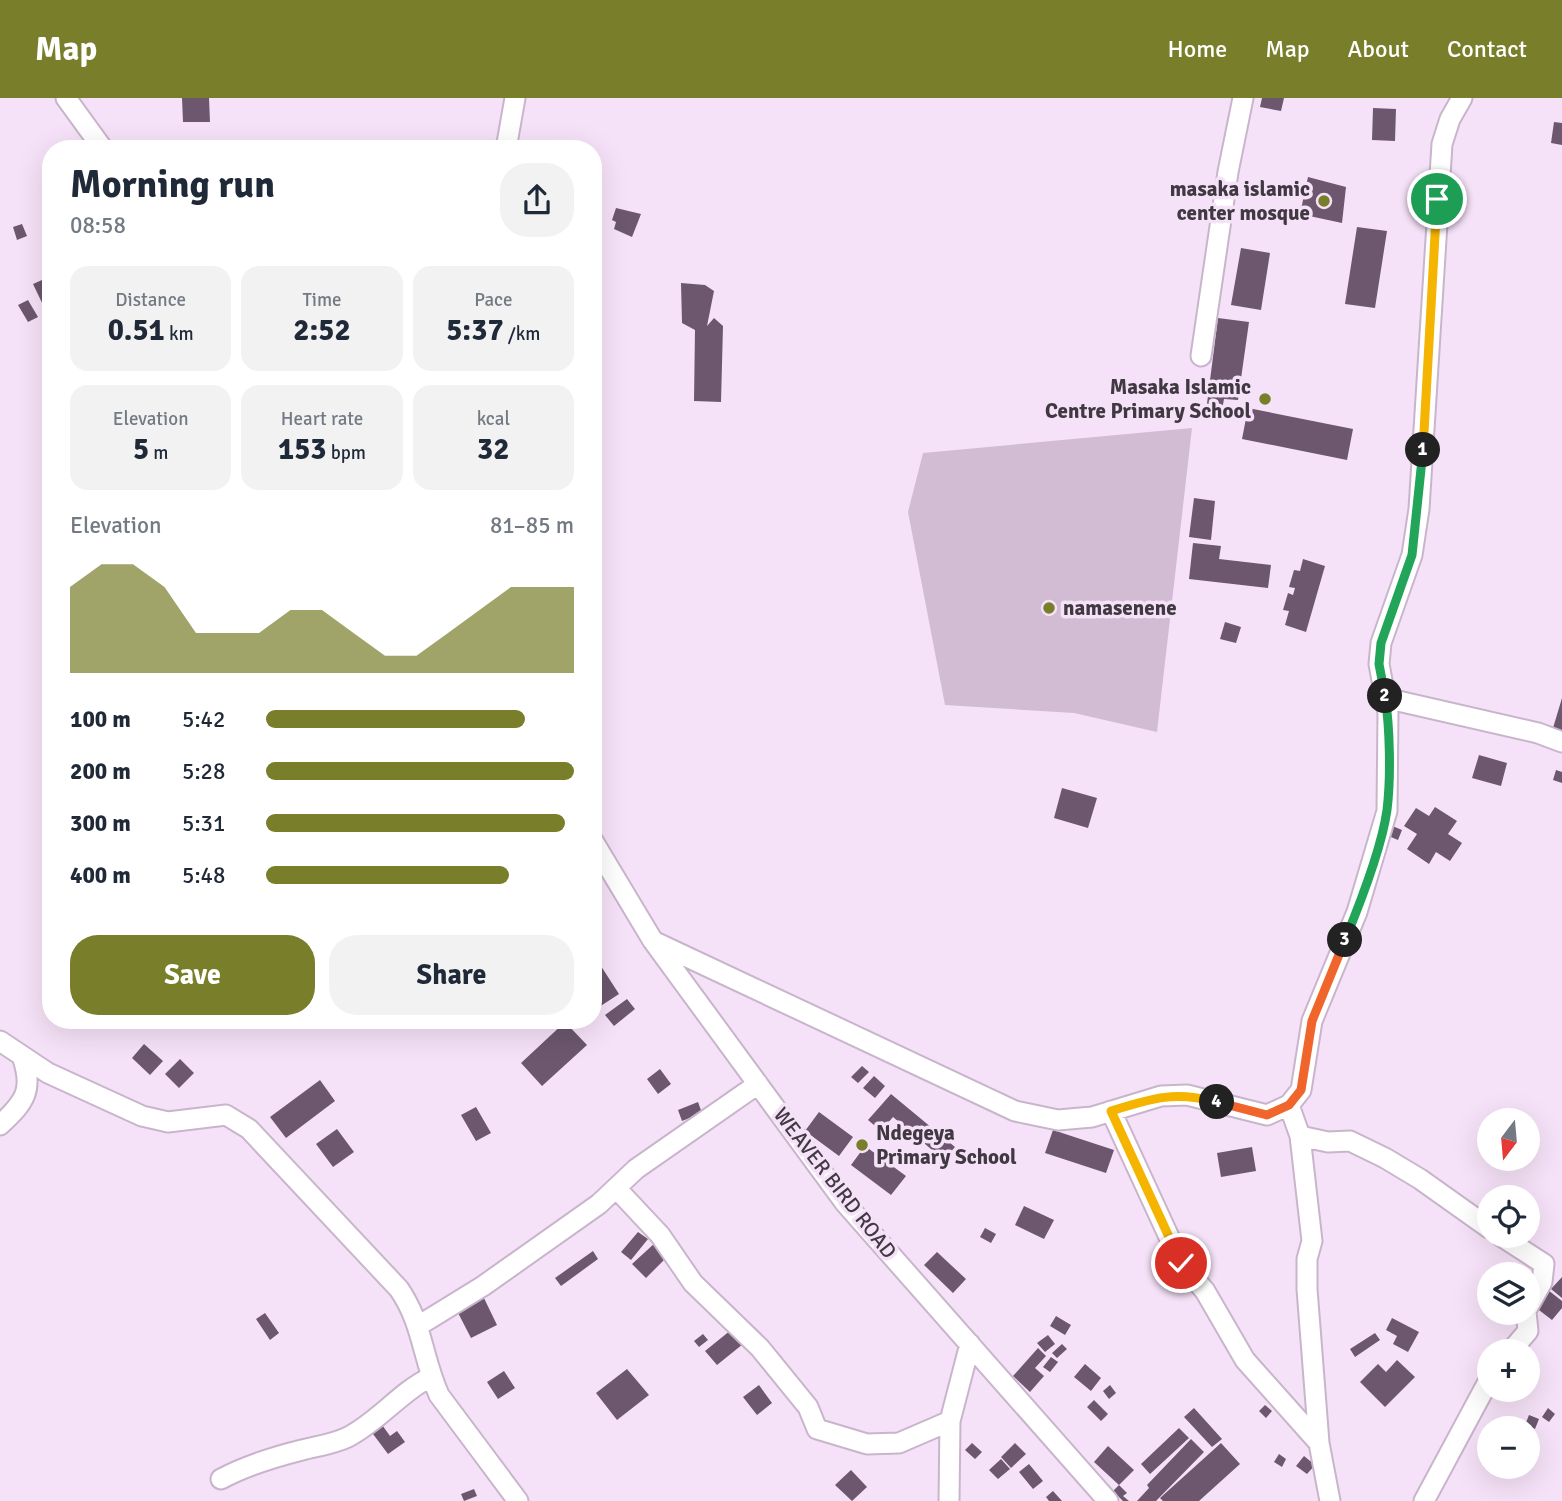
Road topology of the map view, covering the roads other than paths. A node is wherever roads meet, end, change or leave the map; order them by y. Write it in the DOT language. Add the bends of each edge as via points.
graph roads {
  1 [pos="66,98"];
  2 [pos="515,98"];
  3 [pos="1243,98"];
  4 [pos="1462,98"];
  5 [pos="96,140"];
  6 [pos="508,140"];
  7 [pos="1201,356"];
  8 [pos="1385,698"];
  9 [pos="1562,742"];
  10 [pos="602,856"];
  11 [pos="653,941"];
  12 [pos="0,1041"];
  13 [pos="22,1056"];
  14 [pos="758,1084"];
  15 [pos="1289,1105"];
  16 [pos="1111,1111"];
  17 [pos="0,1125"];
  18 [pos="1300,1136"];
  19 [pos="616,1188"];
  20 [pos="1477,1219"];
  21 [pos="1519,1248"];
  22 [pos="1540,1286"];
  23 [pos="418,1326"];
  24 [pos="970,1344"];
  25 [pos="431,1377"];
  26 [pos="1477,1402"];
  27 [pos="950,1421"];
  28 [pos="1319,1443"];
  29 [pos="221,1479"];
  30 [pos="517,1501"];
  31 [pos="949,1501"];
  32 [pos="1108,1501"];
  33 [pos="1330,1501"];
  34 [pos="1424,1501"];
  1 -- 5 [label="street"];
  2 -- 6 [label="street"];
  3 -- 7 [label="street"];
  4 -- 8 [label="street" via="1442,144 1419,509 1412,555 1381,643 1379,664"];
  8 -- 9 [label="street"];
  8 -- 15 [label="street" via="1387,811 1357,912 1312,1021 1301,1090"];
  10 -- 11 [label="street, WEAVER BIRD ROAD"];
  11 -- 14 [label="street, WEAVER BIRD ROAD"];
  11 -- 16 [label="street" via="1014,1111 1058,1119"];
  12 -- 13 [label="street"];
  13 -- 17 [label="street" via="29,1074 27,1094"];
  13 -- 23 [label="street" via="48,1073 142,1116 168,1122 226,1115 242,1123 399,1289"];
  14 -- 19 [label="street" via="636,1169"];
  14 -- 24 [label="street, WEAVER BIRD ROAD" via="845,1203"];
  15 -- 16 [label="street" via="1267,1115 1188,1095 1161,1096"];
  15 -- 18 [label="street"];
  16 -- 28 [label="street" via="1181,1263 1205,1291 1245,1360"];
  18 -- 20 [label="street" via="1350,1141 1420,1179"];
  18 -- 28 [label="street" via="1312,1241 1307,1289"];
  19 -- 23 [label="street" via="483,1286"];
  19 -- 27 [label="street" via="660,1235 694,1283 760,1348 808,1407 817,1429 867,1444 899,1443"];
  21 -- 22 [label="street" via="1544,1264"];
  23 -- 25 [label="street"];
  24 -- 27 [label="street"];
  24 -- 32 [label="street, WEAVER BIRD ROAD"];
  25 -- 29 [label="street" via="350,1436 264,1460"];
  25 -- 30 [label="street" via="439,1395"];
  26 -- 34 [label="street"];
  27 -- 31 [label="street"];
  28 -- 33 [label="street"];
}
